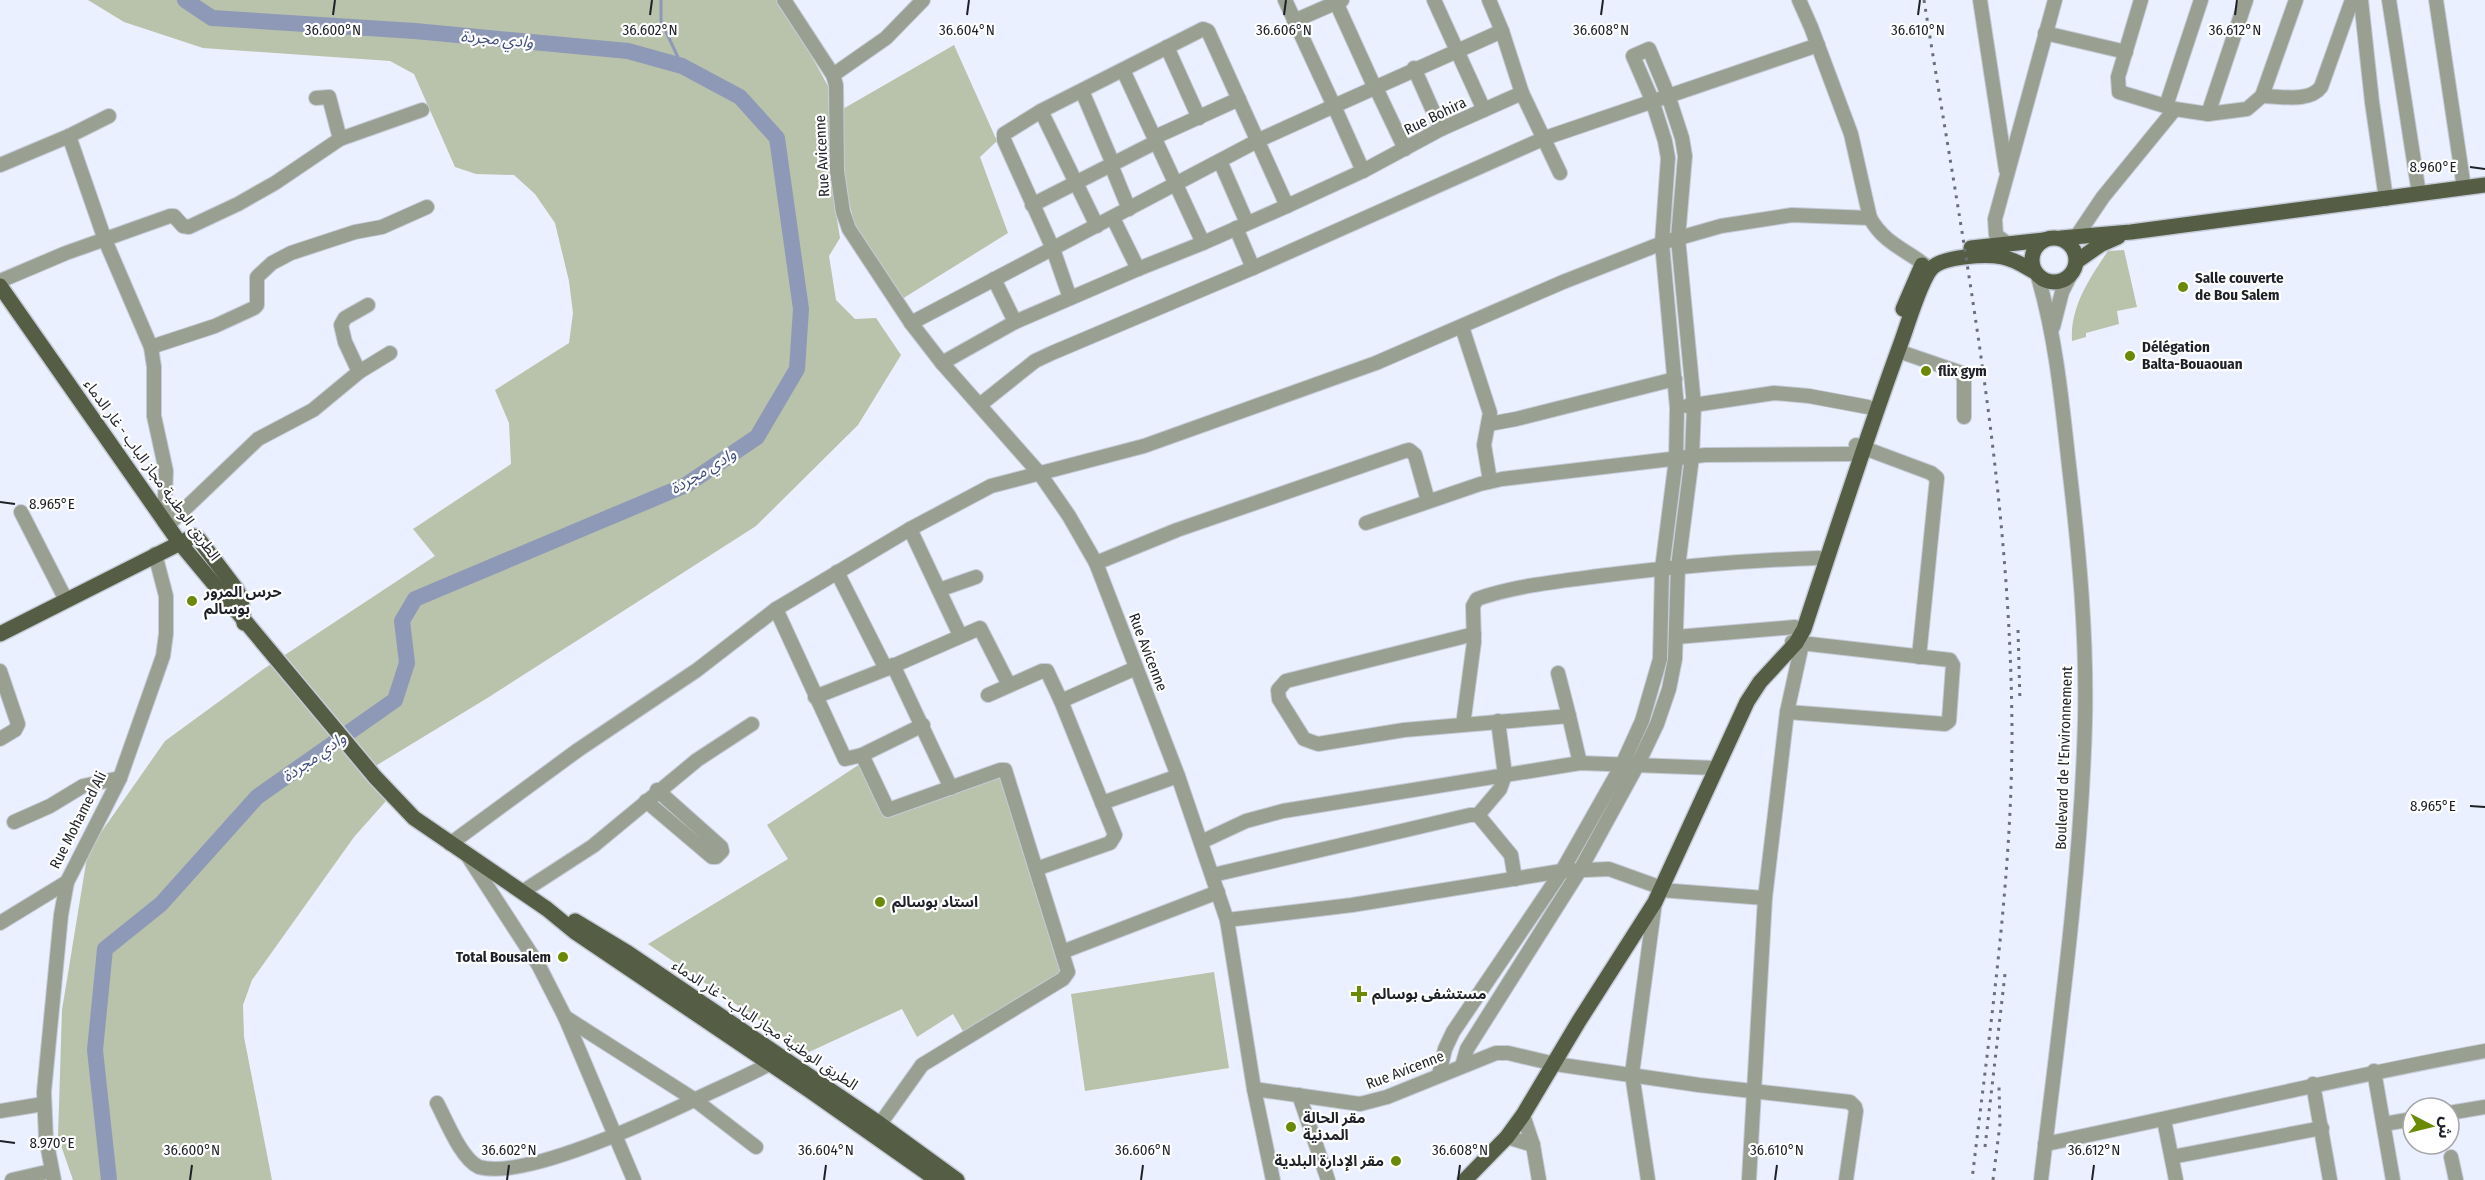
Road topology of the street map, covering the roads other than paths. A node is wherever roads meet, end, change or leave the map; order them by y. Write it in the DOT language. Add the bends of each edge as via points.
graph roads {
  1 [pos="784,0"];
  2 [pos="923,0"];
  3 [pos="1285,0"];
  4 [pos="1434,0"];
  5 [pos="1489,0"];
  6 [pos="1799,0"];
  7 [pos="1980,0"];
  8 [pos="2141,0"];
  9 [pos="2201,0"];
  10 [pos="2246,0"];
  11 [pos="2296,0"];
  12 [pos="2352,0"];
  13 [pos="2361,0"];
  14 [pos="2389,0"];
  15 [pos="2436,0"];
  16 [pos="1338,1"];
  17 [pos="2051,4"];
  18 [pos="1294,21"];
  19 [pos="1502,31"];
  20 [pos="2045,33"];
  21 [pos="1818,45"];
  22 [pos="1167,47"];
  23 [pos="1458,50"];
  24 [pos="2126,52"];
  25 [pos="1414,68"];
  26 [pos="1123,70"];
  27 [pos="833,75"];
  28 [pos="1374,86"];
  29 [pos="1082,91"];
  30 [pos="1522,93"];
  31 [pos="1668,96"];
  32 [pos="2262,96"];
  33 [pos="316,98"];
  34 [pos="1239,99"];
  35 [pos="1652,100"];
  36 [pos="1334,106"];
  37 [pos="2171,108"];
  38 [pos="422,110"];
  39 [pos="1484,110"];
  40 [pos="1041,111"];
  41 [pos="2208,114"];
  42 [pos="109,116"];
  43 [pos="1199,118"];
  44 [pos="1441,129"];
  45 [pos="69,136"];
  46 [pos="1545,138"];
  47 [pos="340,139"];
  48 [pos="1155,139"];
  49 [pos="1259,140"];
  50 [pos="1405,149"];
  51 [pos="1220,161"];
  52 [pos="1112,164"];
  53 [pos="0,165"];
  54 [pos="1363,171"];
  55 [pos="1560,173"];
  56 [pos="2007,176"];
  57 [pos="1076,183"];
  58 [pos="1175,185"];
  59 [pos="2485,185"];
  60 [pos="2464,188"];
  61 [pos="2419,195"];
  62 [pos="2386,199"];
  63 [pos="1032,205"];
  64 [pos="1287,206"];
  65 [pos="427,207"];
  66 [pos="1129,209"];
  67 [pos="1113,218"];
  68 [pos="1870,218"];
  69 [pos="1097,226"];
  70 [pos="1242,226"];
  71 [pos="2131,232"];
  72 [pos="2069,237"];
  73 [pos="1678,238"];
  74 [pos="105,240"];
  75 [pos="2044,240"];
  76 [pos="1203,243"];
  77 [pos="1662,243"];
  78 [pos="2008,244"];
  79 [pos="1053,249"];
  80 [pos="1927,266"];
  81 [pos="1253,268"];
  82 [pos="2074,268"];
  83 [pos="1138,269"];
  84 [pos="2036,275"];
  85 [pos="994,279"];
  86 [pos="0,281"];
  87 [pos="0,286"];
  88 [pos="1070,298"];
  89 [pos="368,306"];
  90 [pos="1015,322"];
  91 [pos="911,323"];
  92 [pos="1462,327"];
  93 [pos="2052,338"];
  94 [pos="152,347"];
  95 [pos="1898,351"];
  96 [pos="390,353"];
  97 [pos="942,363"];
  98 [pos="359,372"];
  99 [pos="1675,378"];
  100 [pos="981,404"];
  101 [pos="1694,405"];
  102 [pos="1677,408"];
  103 [pos="1868,408"];
  104 [pos="1964,417"];
  105 [pos="1489,424"];
  106 [pos="1857,449"];
  107 [pos="1692,457"];
  108 [pos="1676,459"];
  109 [pos="1040,474"];
  110 [pos="1490,481"];
  111 [pos="1428,501"];
  112 [pos="21,512"];
  113 [pos="1366,523"];
  114 [pos="166,524"];
  115 [pos="910,530"];
  116 [pos="179,542"];
  117 [pos="155,554"];
  118 [pos="1819,558"];
  119 [pos="1096,563"];
  120 [pos="1678,567"];
  121 [pos="1662,569"];
  122 [pos="837,572"];
  123 [pos="976,577"];
  124 [pos="939,590"];
  125 [pos="66,600"];
  126 [pos="776,609"];
  127 [pos="0,634"];
  128 [pos="1474,634"];
  129 [pos="960,635"];
  130 [pos="1676,638"];
  131 [pos="1793,642"];
  132 [pos="1919,657"];
  133 [pos="890,667"];
  134 [pos="1136,668"];
  135 [pos="0,670"];
  136 [pos="1558,673"];
  137 [pos="1009,686"];
  138 [pos="988,695"];
  139 [pos="815,697"];
  140 [pos="1061,701"];
  141 [pos="1787,712"];
  142 [pos="1569,716"];
  143 [pos="1498,722"];
  144 [pos="752,724"];
  145 [pos="923,725"];
  146 [pos="1463,725"];
  147 [pos="0,739"];
  148 [pos="862,755"];
  149 [pos="1580,763"];
  150 [pos="1622,765"];
  151 [pos="1637,766"];
  152 [pos="1716,768"];
  153 [pos="1505,775"];
  154 [pos="1178,776"];
  155 [pos="120,778"];
  156 [pos="951,788"];
  157 [pos="657,790"];
  158 [pos="646,801"];
  159 [pos="1102,803"];
  160 [pos="1478,815"];
  161 [pos="14,822"];
  162 [pos="1201,842"];
  163 [pos="450,844"];
  164 [pos="467,855"];
  165 [pos="1036,868"];
  166 [pos="1580,870"];
  167 [pos="1562,871"];
  168 [pos="1213,875"];
  169 [pos="1515,879"];
  170 [pos="68,882"];
  171 [pos="522,892"];
  172 [pos="1218,892"];
  173 [pos="1659,893"];
  174 [pos="1765,898"];
  175 [pos="1227,920"];
  176 [pos="0,923"];
  177 [pos="1062,952"];
  178 [pos="565,1017"];
  179 [pos="2485,1051"];
  180 [pos="775,1061"];
  181 [pos="1555,1064"];
  182 [pos="1462,1066"];
  183 [pos="2374,1071"];
  184 [pos="1632,1074"];
  185 [pos="1439,1076"];
  186 [pos="2313,1084"];
  187 [pos="1254,1089"];
  188 [pos="1754,1090"];
  189 [pos="1299,1095"];
  190 [pos="694,1100"];
  191 [pos="436,1102"];
  192 [pos="44,1104"];
  193 [pos="2485,1107"];
  194 [pos="847,1110"];
  195 [pos="2461,1111"];
  196 [pos="0,1112"];
  197 [pos="1523,1115"];
  198 [pos="2164,1120"];
  199 [pos="2401,1121"];
  200 [pos="880,1124"];
  201 [pos="2384,1124"];
  202 [pos="2322,1128"];
  203 [pos="1507,1137"];
  204 [pos="616,1138"];
  205 [pos="2045,1144"];
  206 [pos="1533,1145"];
  207 [pos="756,1147"];
  208 [pos="2172,1156"];
  209 [pos="2451,1157"];
  210 [pos="53,1175"];
  211 [pos="12,1180"];
  212 [pos="634,1180"];
  213 [pos="937,1180"];
  214 [pos="956,1180"];
  215 [pos="1273,1180"];
  216 [pos="1328,1180"];
  217 [pos="1465,1180"];
  218 [pos="1539,1180"];
  219 [pos="1648,1180"];
  220 [pos="1749,1180"];
  221 [pos="1846,1180"];
  222 [pos="2041,1180"];
  223 [pos="2176,1180"];
  224 [pos="2330,1180"];
  225 [pos="2394,1180"];
  226 [pos="2456,1180"];
  1 -- 27 [label="street, Rue Avicenne"];
  2 -- 27 [label="street" via="886,38"];
  3 -- 18 [label="street"];
  4 -- 23 [label="street"];
  5 -- 19 [label="street"];
  6 -- 21 [label="street"];
  7 -- 56 [label="street"];
  8 -- 24 [label="street"];
  9 -- 37 [label="street"];
  10 -- 41 [label="street"];
  11 -- 32 [label="street"];
  12 -- 32 [label="street" via="2317,92 2309,96"];
  13 -- 62 [label="street"];
  14 -- 61 [label="street"];
  15 -- 60 [label="street"];
  16 -- 18 [label="street"];
  16 -- 28 [label="street"];
  17 -- 20 [label="street"];
  18 -- 36 [label="street"];
  19 -- 23 [label="street"];
  19 -- 30 [label="street"];
  20 -- 24 [label="street"];
  20 -- 56 [label="street"];
  21 -- 31 [label="street"];
  21 -- 68 [label="street" via="1851,134"];
  22 -- 26 [label="street"];
  22 -- 34 [label="street" via="1206,30"];
  22 -- 43 [label="street"];
  23 -- 25 [label="street"];
  23 -- 39 [label="street"];
  24 -- 37 [label="street" via="2117,85 2120,92"];
  25 -- 28 [label="street"];
  25 -- 44 [label="street"];
  26 -- 29 [label="street"];
  26 -- 48 [label="street"];
  27 -- 91 [label="street, Rue Avicenne" via="843,212 858,244"];
  28 -- 36 [label="street"];
  28 -- 50 [label="street"];
  29 -- 40 [label="street"];
  29 -- 52 [label="street"];
  30 -- 39 [label="street, Rue Bohira"];
  30 -- 46 [label="street"];
  31 -- 35 [label="street"];
  31 -- 35 [label="street" via="1649,49 1633,56"];
  31 -- 73 [label="street" via="1685,156"];
  32 -- 41 [label="street" via="2247,109"];
  33 -- 47 [label="street" via="329,97"];
  34 -- 43 [label="street"];
  34 -- 49 [label="street"];
  35 -- 46 [label="street"];
  35 -- 77 [label="street" via="1668,158"];
  36 -- 49 [label="street"];
  36 -- 54 [label="street"];
  37 -- 41 [label="street"];
  37 -- 72 [label="street"];
  38 -- 47 [label="street"];
  39 -- 44 [label="street, Rue Bohira"];
  40 -- 57 [label="street"];
  40 -- 63 [label="street" via="1004,137"];
  42 -- 45 [label="street"];
  43 -- 48 [label="street"];
  44 -- 50 [label="street, Rue Bohira"];
  45 -- 53 [label="street"];
  45 -- 74 [label="street"];
  46 -- 55 [label="street"];
  46 -- 81 [label="street"];
  47 -- 74 [label="street" via="275,183 196,224 185,227 170,216"];
  48 -- 52 [label="street"];
  48 -- 58 [label="street"];
  49 -- 51 [label="street"];
  49 -- 64 [label="street"];
  50 -- 54 [label="street, Rue Bohira"];
  51 -- 58 [label="street"];
  51 -- 70 [label="street"];
  52 -- 57 [label="street"];
  52 -- 66 [label="street"];
  54 -- 64 [label="street, Rue Bohira"];
  56 -- 78 [label="street" via="1994,225 1996,235"];
  57 -- 63 [label="street"];
  57 -- 69 [label="street"];
  58 -- 66 [label="street"];
  58 -- 76 [label="street"];
  59 -- 60 [label="main road"];
  60 -- 61 [label="main road"];
  61 -- 62 [label="main road"];
  62 -- 71 [label="main road"];
  63 -- 79 [label="street"];
  64 -- 70 [label="street, Rue Bohira"];
  65 -- 94 [label="street" via="382,227 355,232 272,262 257,277 255,308"];
  66 -- 67 [label="street"];
  67 -- 69 [label="street"];
  67 -- 83 [label="street"];
  68 -- 73 [label="street" via="1792,215 1722,226"];
  68 -- 80 [label="street" via="1880,235"];
  69 -- 79 [label="street"];
  70 -- 76 [label="street, Rue Bohira"];
  70 -- 81 [label="street"];
  71 -- 72 [label="main road"];
  71 -- 82 [label="main road" via="2100,245"];
  72 -- 75 [label="main road"];
  72 -- 82 [label="main road"];
  73 -- 77 [label="street"];
  73 -- 101 [label="street"];
  74 -- 86 [label="street"];
  74 -- 94 [label="street"];
  75 -- 78 [label="main road"];
  75 -- 84 [label="main road" via="2033,253"];
  76 -- 83 [label="street, Rue Bohira"];
  77 -- 92 [label="street"];
  77 -- 99 [label="street"];
  78 -- 80 [label="main road" via="1931,257"];
  79 -- 85 [label="street"];
  79 -- 88 [label="street"];
  80 -- 84 [label="main road" via="1983,255 2016,261"];
  80 -- 95 [label="main road"];
  80 -- 103 [label="main road" via="1911,286"];
  81 -- 100 [label="street" via="1035,361"];
  82 -- 84 [label="main road" via="2064,280 2056,282"];
  82 -- 93 [label="street" via="2062,292"];
  83 -- 88 [label="street, Rue Bohira"];
  84 -- 93 [label="street, Boulevard de l'Environnement"];
  85 -- 90 [label="street"];
  85 -- 91 [label="street"];
  87 -- 114 [label="main road, الطريق الوطنية مجاز الباب - غار الدماء"];
  88 -- 90 [label="street, Rue Bohira"];
  89 -- 98 [label="street" via="345,318 341,325"];
  90 -- 97 [label="street, Rue Bohira"];
  91 -- 97 [label="street, Rue Avicenne"];
  92 -- 105 [label="street" via="1486,397"];
  92 -- 109 [label="street" via="1376,363 1144,446"];
  93 -- 205 [label="street, Boulevard de l'Environnement" via="2082,595 2085,719 2076,869"];
  94 -- 114 [label="street" via="154,416 166,471"];
  95 -- 104 [label="street" via="1962,373"];
  95 -- 106 [label="main road"];
  96 -- 98 [label="street"];
  97 -- 100 [label="street, Rue Avicenne"];
  98 -- 114 [label="street" via="313,410 258,439"];
  99 -- 102 [label="street"];
  99 -- 105 [label="street"];
  100 -- 109 [label="street, Rue Avicenne"];
  101 -- 102 [label="street"];
  101 -- 103 [label="street" via="1773,393"];
  101 -- 107 [label="street"];
  102 -- 108 [label="street"];
  103 -- 106 [label="main road"];
  105 -- 110 [label="street" via="1484,445"];
  106 -- 107 [label="street"];
  106 -- 118 [label="main road"];
  106 -- 131 [label="main road" via="1804,629"];
  106 -- 132 [label="street" via="1936,478"];
  107 -- 108 [label="street"];
  107 -- 120 [label="street"];
  108 -- 110 [label="street"];
  108 -- 121 [label="street"];
  109 -- 115 [label="street" via="991,486"];
  109 -- 119 [label="street, Rue Avicenne"];
  110 -- 111 [label="street"];
  111 -- 113 [label="street"];
  111 -- 119 [label="street" via="1409,450 1177,530"];
  112 -- 125 [label="street"];
  114 -- 116 [label="main road, الطريق الوطنية مجاز الباب - غار الدماء"];
  115 -- 122 [label="street"];
  115 -- 124 [label="street"];
  116 -- 117 [label="main road"];
  116 -- 163 [label="main road, الطريق الوطنية مجاز الباب - غار الدماء" via="375,777 414,818"];
  117 -- 125 [label="main road"];
  117 -- 155 [label="street, Rue Mohamed Ali" via="166,596 163,656"];
  118 -- 120 [label="street"];
  118 -- 131 [label="main road"];
  119 -- 134 [label="street, Rue Avicenne"];
  120 -- 121 [label="street"];
  120 -- 130 [label="street"];
  121 -- 128 [label="street" via="1559,581 1481,597 1474,602"];
  121 -- 150 [label="street" via="1660,659 1642,721"];
  122 -- 126 [label="street"];
  122 -- 133 [label="street"];
  123 -- 124 [label="street"];
  124 -- 129 [label="street"];
  125 -- 127 [label="main road"];
  126 -- 139 [label="street"];
  126 -- 163 [label="street" via="697,670"];
  128 -- 146 [label="street"];
  128 -- 146 [label="street" via="1286,681 1278,690 1279,699 1304,739 1318,744"];
  129 -- 133 [label="street"];
  129 -- 137 [label="street" via="982,629"];
  130 -- 131 [label="street"];
  130 -- 151 [label="street" via="1669,689"];
  131 -- 132 [label="street"];
  131 -- 141 [label="street"];
  131 -- 152 [label="main road" via="1747,702"];
  132 -- 141 [label="street" via="1952,662 1947,724"];
  133 -- 139 [label="street"];
  133 -- 145 [label="street"];
  134 -- 140 [label="street"];
  134 -- 154 [label="street, Rue Avicenne"];
  135 -- 147 [label="street" via="18,724"];
  136 -- 142 [label="street"];
  137 -- 138 [label="street"];
  137 -- 140 [label="street" via="1047,671"];
  139 -- 148 [label="street" via="845,759"];
  140 -- 159 [label="street"];
  141 -- 174 [label="street"];
  142 -- 143 [label="street"];
  142 -- 149 [label="street"];
  143 -- 146 [label="street"];
  143 -- 153 [label="street"];
  144 -- 157 [label="street"];
  145 -- 148 [label="street"];
  145 -- 156 [label="street"];
  148 -- 156 [label="street" via="886,810"];
  149 -- 150 [label="street"];
  149 -- 153 [label="street"];
  150 -- 151 [label="street"];
  150 -- 167 [label="street"];
  151 -- 152 [label="street"];
  151 -- 166 [label="street"];
  152 -- 173 [label="main road"];
  153 -- 160 [label="street" via="1500,789"];
  153 -- 162 [label="street" via="1283,811 1246,821"];
  154 -- 159 [label="street"];
  154 -- 162 [label="street, Rue Avicenne"];
  155 -- 161 [label="street" via="83,786"];
  155 -- 170 [label="street, Rue Mohamed Ali"];
  156 -- 165 [label="street" via="1005,770"];
  157 -- 158 [label="street"];
  157 -- 158 [label="street" via="722,851 712,857"];
  158 -- 171 [label="street" via="593,846"];
  159 -- 165 [label="street" via="1115,835 1113,841"];
  160 -- 168 [label="street"];
  160 -- 169 [label="street" via="1511,855"];
  162 -- 168 [label="street, Rue Avicenne"];
  163 -- 164 [label="main road, الطريق الوطنية مجاز الباب - غار الدماء"];
  164 -- 171 [label="main road, الطريق الوطنية مجاز الباب - غار الدماء"];
  164 -- 178 [label="street" via="539,966"];
  165 -- 177 [label="street"];
  166 -- 167 [label="street"];
  166 -- 173 [label="street" via="1608,869"];
  166 -- 182 [label="street" via="1467,1049"];
  167 -- 169 [label="street"];
  167 -- 185 [label="street" via="1453,1032"];
  168 -- 172 [label="street, Rue Avicenne"];
  169 -- 175 [label="street"];
  170 -- 176 [label="street"];
  170 -- 192 [label="street, Rue Mohamed Ali" via="57,945"];
  171 -- 180 [label="main road, الطريق الوطنية مجاز الباب - غار الدماء" via="580,924"];
  172 -- 175 [label="street, Rue Avicenne"];
  172 -- 177 [label="street"];
  173 -- 174 [label="street"];
  173 -- 181 [label="main road"];
  173 -- 184 [label="street"];
  174 -- 188 [label="street"];
  175 -- 187 [label="street, Rue Avicenne"];
  177 -- 200 [label="street" via="1068,972 1064,979 922,1065"];
  178 -- 190 [label="street"];
  178 -- 204 [label="street"];
  179 -- 183 [label="street"];
  180 -- 190 [label="street"];
  180 -- 194 [label="main road, الطريق الوطنية مجاز الباب - غار الدماء"];
  181 -- 182 [label="street, Rue Avicenne" via="1496,1053"];
  181 -- 184 [label="street, Rue Avicenne"];
  181 -- 197 [label="main road"];
  182 -- 185 [label="street, Rue Avicenne"];
  183 -- 186 [label="street"];
  183 -- 201 [label="street"];
  184 -- 188 [label="street, Rue Avicenne"];
  184 -- 219 [label="street"];
  185 -- 189 [label="street, Rue Avicenne" via="1360,1104"];
  186 -- 198 [label="street"];
  186 -- 202 [label="street"];
  187 -- 189 [label="street, Rue Avicenne"];
  187 -- 215 [label="street"];
  188 -- 220 [label="street"];
  188 -- 221 [label="street, Rue Avicenne" via="1850,1102 1856,1111"];
  189 -- 216 [label="street"];
  190 -- 204 [label="street"];
  190 -- 207 [label="street"];
  191 -- 204 [label="street" via="469,1159 486,1170 542,1165"];
  192 -- 196 [label="street"];
  192 -- 210 [label="street, Rue Mohamed Ali"];
  193 -- 195 [label="street"];
  194 -- 200 [label="main road, الطريق الوطنية مجاز الباب - غار الدماء"];
  194 -- 213 [label="main road, الطريق الوطنية مجاز الباب - غار الدماء"];
  197 -- 203 [label="main road"];
  197 -- 206 [label="street"];
  198 -- 205 [label="street"];
  198 -- 208 [label="street"];
  199 -- 201 [label="street"];
  200 -- 214 [label="main road, الطريق الوطنية مجاز الباب - غار الدماء"];
  201 -- 225 [label="street"];
  202 -- 208 [label="street"];
  202 -- 224 [label="street"];
  203 -- 206 [label="street"];
  203 -- 217 [label="main road"];
  204 -- 212 [label="street"];
  205 -- 222 [label="street, Boulevard de l'Environnement"];
  206 -- 218 [label="street"];
  208 -- 223 [label="street"];
  209 -- 226 [label="street"];
  210 -- 211 [label="street"];
}
